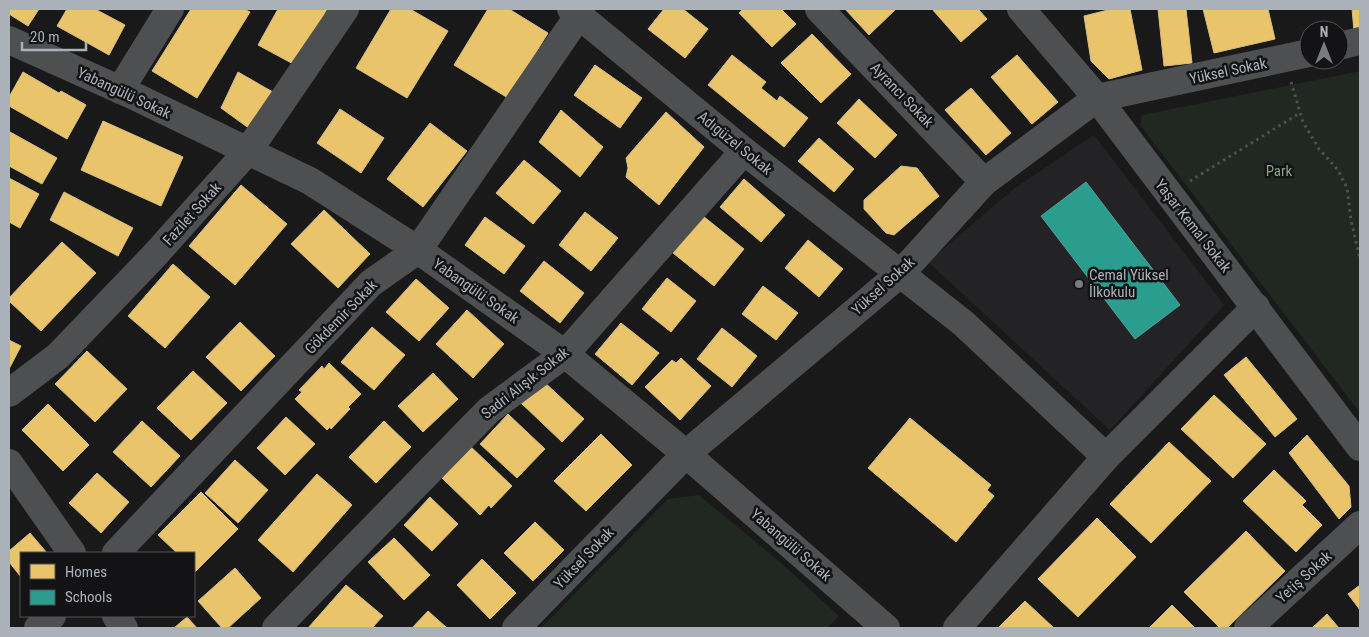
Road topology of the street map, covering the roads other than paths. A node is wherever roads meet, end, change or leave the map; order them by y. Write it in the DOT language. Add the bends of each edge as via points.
graph roads {
  1 [pos="170,9"];
  2 [pos="345,9"];
  3 [pos="819,9"];
  4 [pos="1022,9"];
  5 [pos="575,12"];
  6 [pos="11,48"];
  7 [pos="1296,56"];
  8 [pos="120,90"];
  9 [pos="1097,98"];
  10 [pos="248,151"];
  11 [pos="744,151"];
  12 [pos="984,182"];
  13 [pos="418,250"];
  14 [pos="901,273"];
  15 [pos="1256,307"];
  16 [pos="566,354"];
  17 [pos="9,393"];
  18 [pos="1360,447"];
  19 [pos="686,454"];
  20 [pos="1106,457"];
  21 [pos="9,463"];
  22 [pos="1360,526"];
  23 [pos="71,552"];
  24 [pos="117,552"];
  25 [pos="51,617"];
  26 [pos="117,617"];
  27 [pos="878,626"];
  28 [pos="38,628"];
  29 [pos="124,628"];
  30 [pos="276,628"];
  31 [pos="516,628"];
  32 [pos="957,628"];
  33 [pos="1248,628"];
  1 -- 8 [label="street"];
  2 -- 10 [label="street, Fazilet Sokak"];
  3 -- 12 [label="street, Ayrancı Sokak"];
  4 -- 9 [label="street, Yaşar Kemal Sokak"];
  5 -- 11 [label="street, Adıgüzel Sokak"];
  5 -- 13 [label="street, Gökdemir Sokak"];
  6 -- 8 [label="street, Yabangülü Sokak"];
  7 -- 9 [label="street, Yüksel Sokak"];
  8 -- 10 [label="street, Yabangülü Sokak"];
  9 -- 12 [label="street, Yüksel Sokak"];
  9 -- 15 [label="street, Yaşar Kemal Sokak"];
  10 -- 13 [label="street, Yabangülü Sokak" via="310,181"];
  10 -- 17 [label="street, Fazilet Sokak" via="58,356"];
  11 -- 14 [label="street, Adıgüzel Sokak"];
  11 -- 16 [label="street, Sadri Alışık Sokak"];
  12 -- 14 [label="street, Yüksel Sokak"];
  13 -- 16 [label="street, Yabangülü Sokak"];
  13 -- 24 [label="street, Gökdemir Sokak" via="371,283"];
  14 -- 19 [label="street, Yüksel Sokak"];
  14 -- 20 [label="street, Adıgüzel Sokak" via="963,323"];
  15 -- 18 [label="street, Yaşar Kemal Sokak"];
  15 -- 20 [label="street"];
  16 -- 19 [label="street, Yabangülü Sokak"];
  16 -- 30 [label="street, Sadri Alışık Sokak" via="489,410"];
  19 -- 27 [label="street, Yabangülü Sokak"];
  19 -- 31 [label="street, Yüksel Sokak"];
  20 -- 32 [label="street"];
  21 -- 23 [label="street"];
  22 -- 33 [label="street, Yetiş Sokak"];
  25 -- 28 [label="street"];
  26 -- 29 [label="street"];
}
